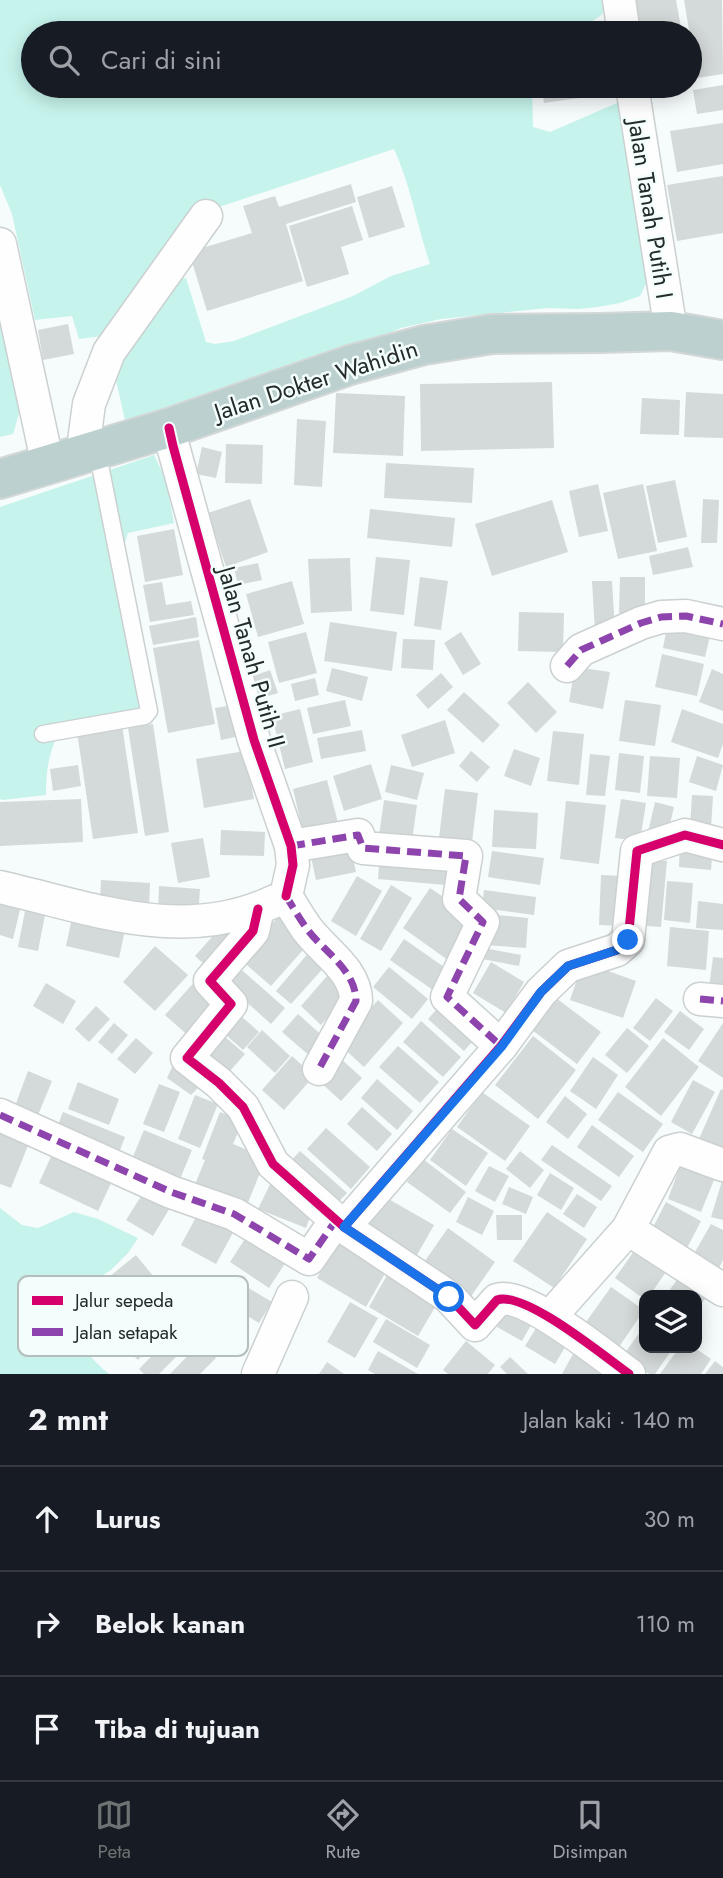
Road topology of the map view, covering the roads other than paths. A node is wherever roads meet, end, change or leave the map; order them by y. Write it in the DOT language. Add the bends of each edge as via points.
graph roads {
  1 [pos="619,0"];
  2 [pos="622,21"];
  3 [pos="634,98"];
  4 [pos="206,216"];
  5 [pos="0,244"];
  6 [pos="671,331"];
  7 [pos="723,340"];
  8 [pos="169,428"];
  9 [pos="76,457"];
  10 [pos="0,479"];
  11 [pos="723,624"];
  12 [pos="567,666"];
  13 [pos="43,734"];
  14 [pos="723,845"];
  15 [pos="291,846"];
  16 [pos="0,887"];
  17 [pos="286,896"];
  18 [pos="258,909"];
  19 [pos="502,1046"];
  20 [pos="319,1069"];
  21 [pos="0,1115"];
  22 [pos="723,1165"];
  23 [pos="340,1223"];
  24 [pos="628,1229"];
  25 [pos="723,1290"];
  26 [pos="292,1297"];
  27 [pos="551,1317"];
  28 [pos="620,1372"];
  29 [pos="258,1374"];
  1 -- 2 [label="street"];
  3 -- 6 [label="street, Jalan Tanah Putih I"];
  4 -- 9 [label="street" via="109,352 97,378"];
  5 -- 9 [label="street"];
  6 -- 7 [label="highway, Jalan Dokter Wahidin"];
  6 -- 8 [label="highway, Jalan Dokter Wahidin" via="492,334 424,345 350,365"];
  8 -- 9 [label="highway, Jalan Dokter Wahidin"];
  8 -- 15 [label="street, Jalan Tanah Putih II" via="254,740"];
  9 -- 10 [label="highway, Jalan Dokter Wahidin"];
  9 -- 13 [label="lane" via="149,710 145,716"];
  11 -- 12 [label="street" via="686,615 660,617 581,650"];
  14 -- 19 [label="street" via="685,835 637,850 628,940 617,950 568,966 541,992"];
  15 -- 17 [label="street, Jalan Tanah Putih II" via="293,865"];
  15 -- 19 [label="street" via="358,835 363,848 466,856 459,899 483,922 447,997"];
  16 -- 18 [label="street" via="93,911 161,921 206,921"];
  17 -- 18 [label="street"];
  17 -- 20 [label="street" via="356,990 356,1001"];
  18 -- 23 [label="street" via="253,931 210,981 231,1004 187,1058 243,1107 273,1164"];
  19 -- 23 [label="street"];
  21 -- 23 [label="street" via="171,1192 233,1214 309,1259"];
  22 -- 24 [label="street" via="680,1149 669,1152"];
  23 -- 27 [label="street" via="449,1297 475,1325 502,1298"];
  24 -- 25 [label="street"];
  24 -- 27 [label="street"];
  26 -- 29 [label="street"];
  27 -- 28 [label="street"];
}
